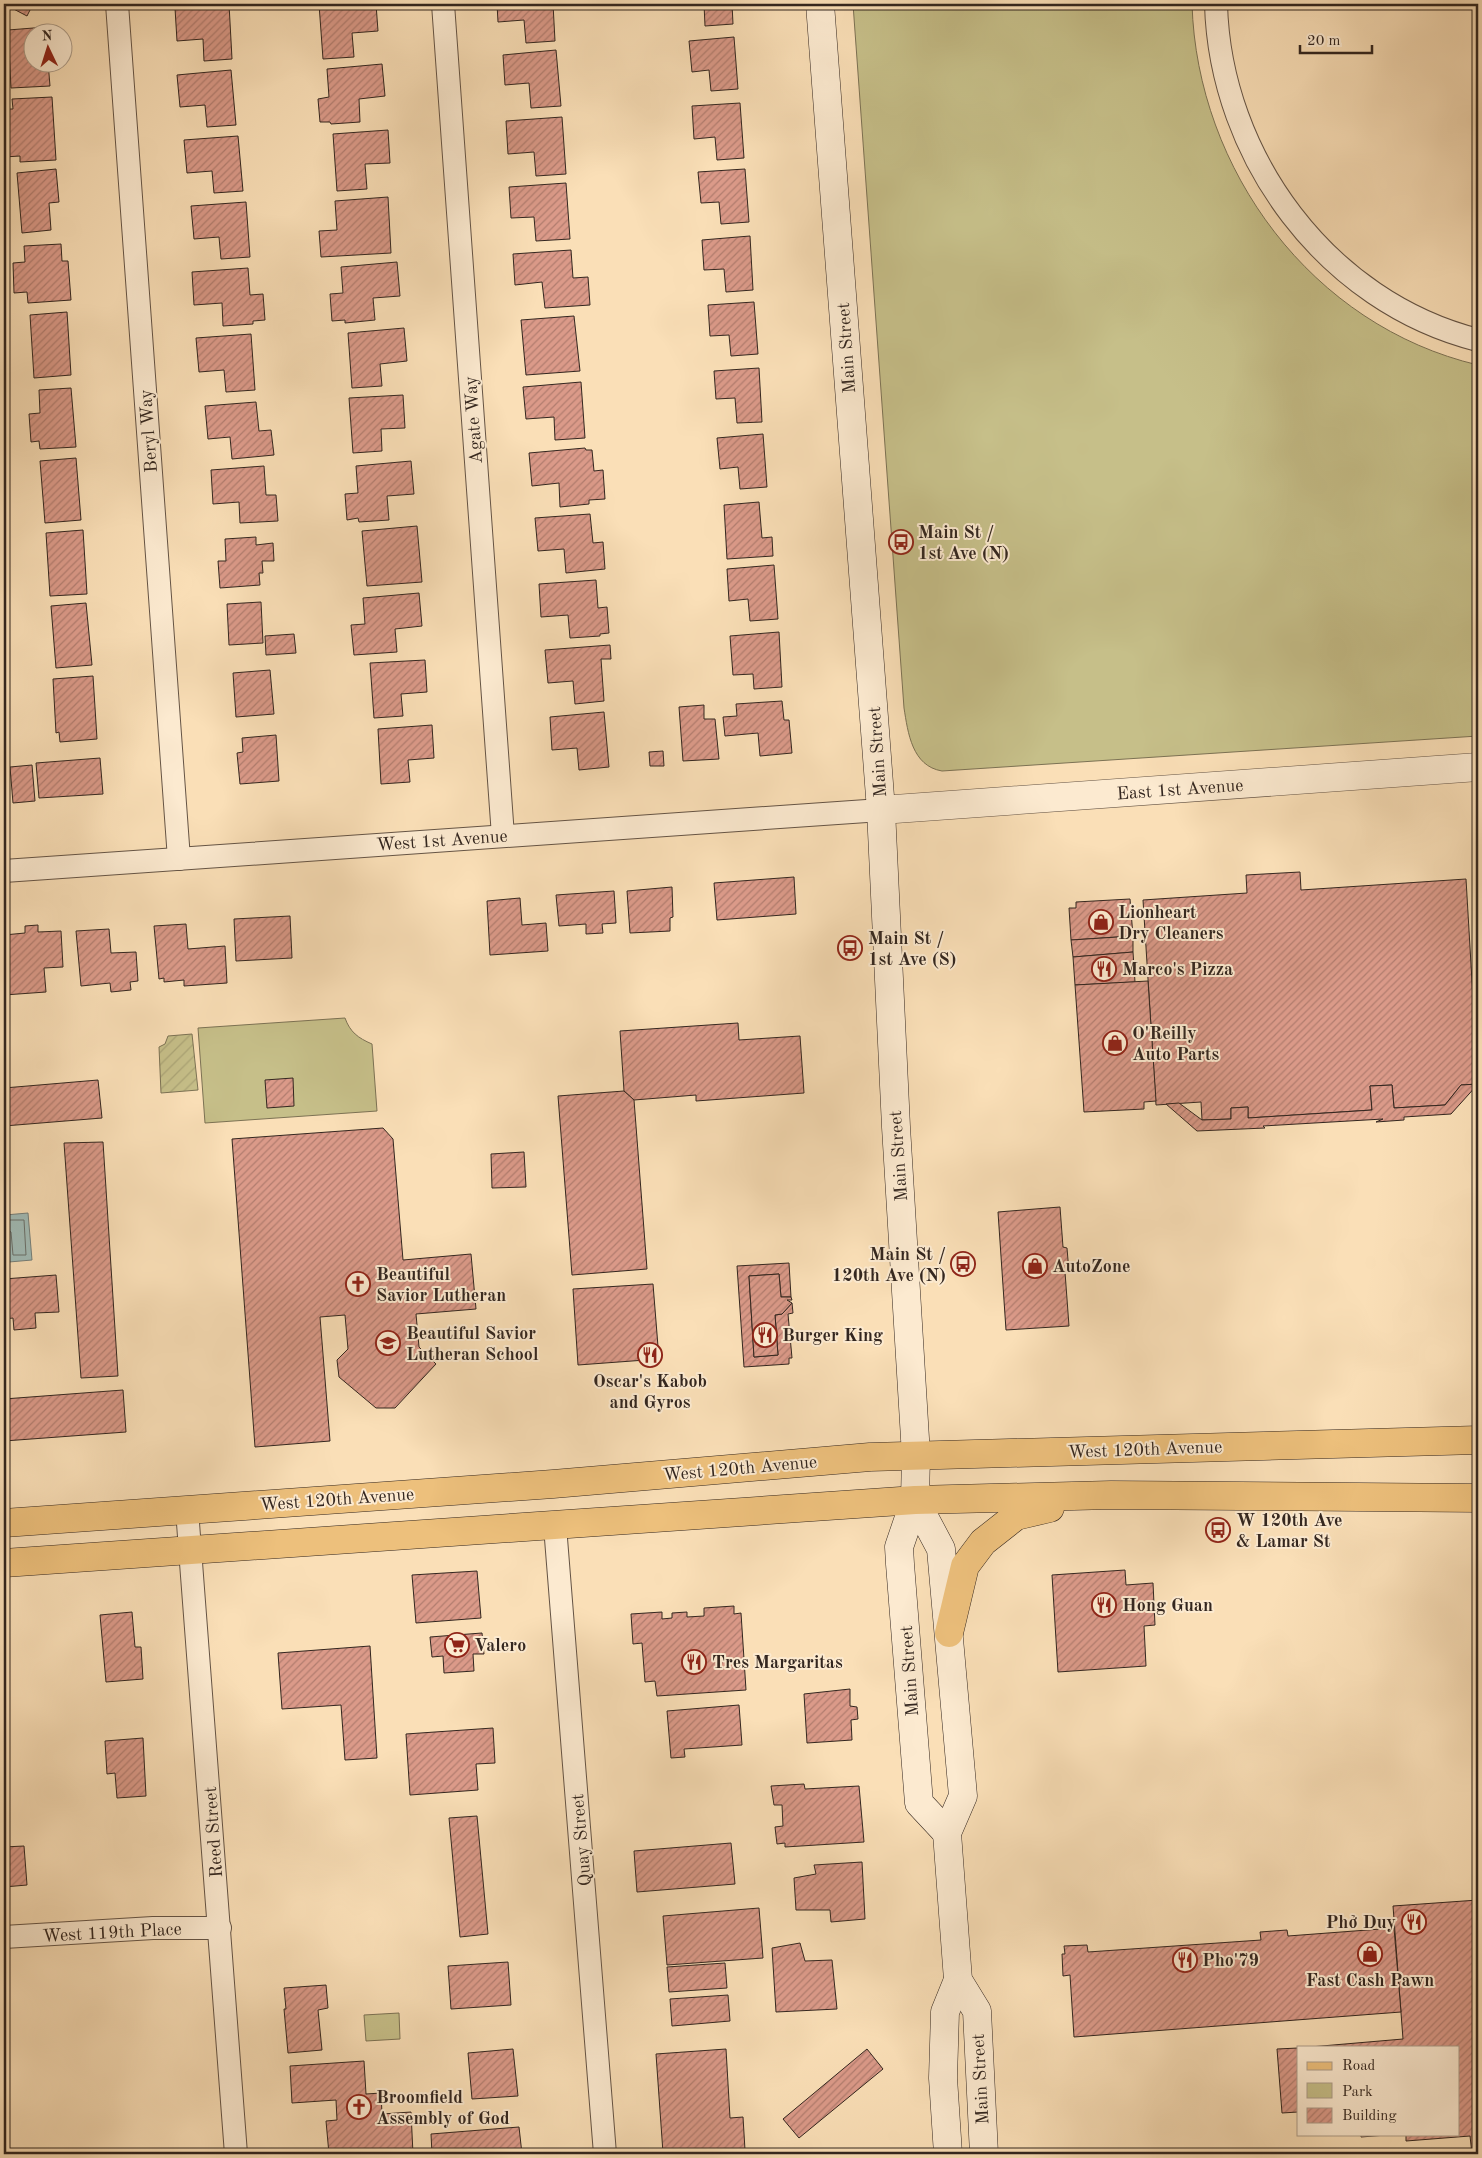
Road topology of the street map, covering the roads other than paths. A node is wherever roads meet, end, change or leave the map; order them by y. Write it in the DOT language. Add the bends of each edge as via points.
graph roads {
  1 [pos="117,4"];
  2 [pos="443,4"];
  3 [pos="820,4"];
  4 [pos="1216,4"];
  5 [pos="1478,340"];
  6 [pos="1478,767"];
  7 [pos="881,810"];
  8 [pos="504,836"];
  9 [pos="179,859"];
  10 [pos="4,871"];
  11 [pos="1478,1440"];
  12 [pos="916,1455"];
  13 [pos="1111,1495"];
  14 [pos="1478,1498"];
  15 [pos="916,1500"];
  16 [pos="187,1510"];
  17 [pos="4,1522"];
  18 [pos="556,1526"];
  19 [pos="190,1552"];
  20 [pos="4,1563"];
  21 [pos="949,1633"];
  22 [pos="947,1833"];
  23 [pos="220,1928"];
  24 [pos="4,1937"];
  25 [pos="958,1980"];
  26 [pos="236,2154"];
  27 [pos="605,2154"];
  28 [pos="948,2154"];
  29 [pos="984,2154"];
  1 -- 9 [label="street, Beryl Way"];
  2 -- 8 [label="street, Agate Way"];
  3 -- 7 [label="main road, Main Street"];
  4 -- 5 [label="street" via="1223,70 1235,112 1262,171 1308,236 1358,282 1419,318"];
  6 -- 7 [label="main road, East 1st Avenue"];
  7 -- 8 [label="street, West 1st Avenue"];
  7 -- 12 [label="main road, Main Street" via="895,1118"];
  8 -- 9 [label="street, West 1st Avenue"];
  9 -- 10 [label="street, West 1st Avenue"];
  11 -- 12 [label="main road, West 120th Avenue"];
  12 -- 15 [label="main road, Main Street"];
  12 -- 16 [label="main road, West 120th Avenue"];
  13 -- 14 [label="main road"];
  13 -- 15 [label="main road"];
  13 -- 21 [label="main road" via="1016,1516 999,1527 965,1566"];
  15 -- 18 [label="main road"];
  15 -- 21 [label="main road, Main Street" via="941,1549"];
  15 -- 22 [label="main road, Main Street" via="900,1547 920,1803"];
  16 -- 17 [label="main road, West 120th Avenue"];
  16 -- 19 [label="street, Reed Street"];
  18 -- 19 [label="main road"];
  18 -- 27 [label="street, Quay Street"];
  19 -- 20 [label="main road"];
  19 -- 23 [label="street, Reed Street"];
  21 -- 22 [label="main road, Main Street" via="963,1796"];
  22 -- 25 [label="main road, Main Street"];
  23 -- 24 [label="street, West 119th Place" via="153,1928"];
  23 -- 26 [label="street, Reed Street"];
  25 -- 28 [label="main road, Main Street" via="945,2012 943,2078"];
  25 -- 29 [label="main road, Main Street" via="977,2011"];
}
